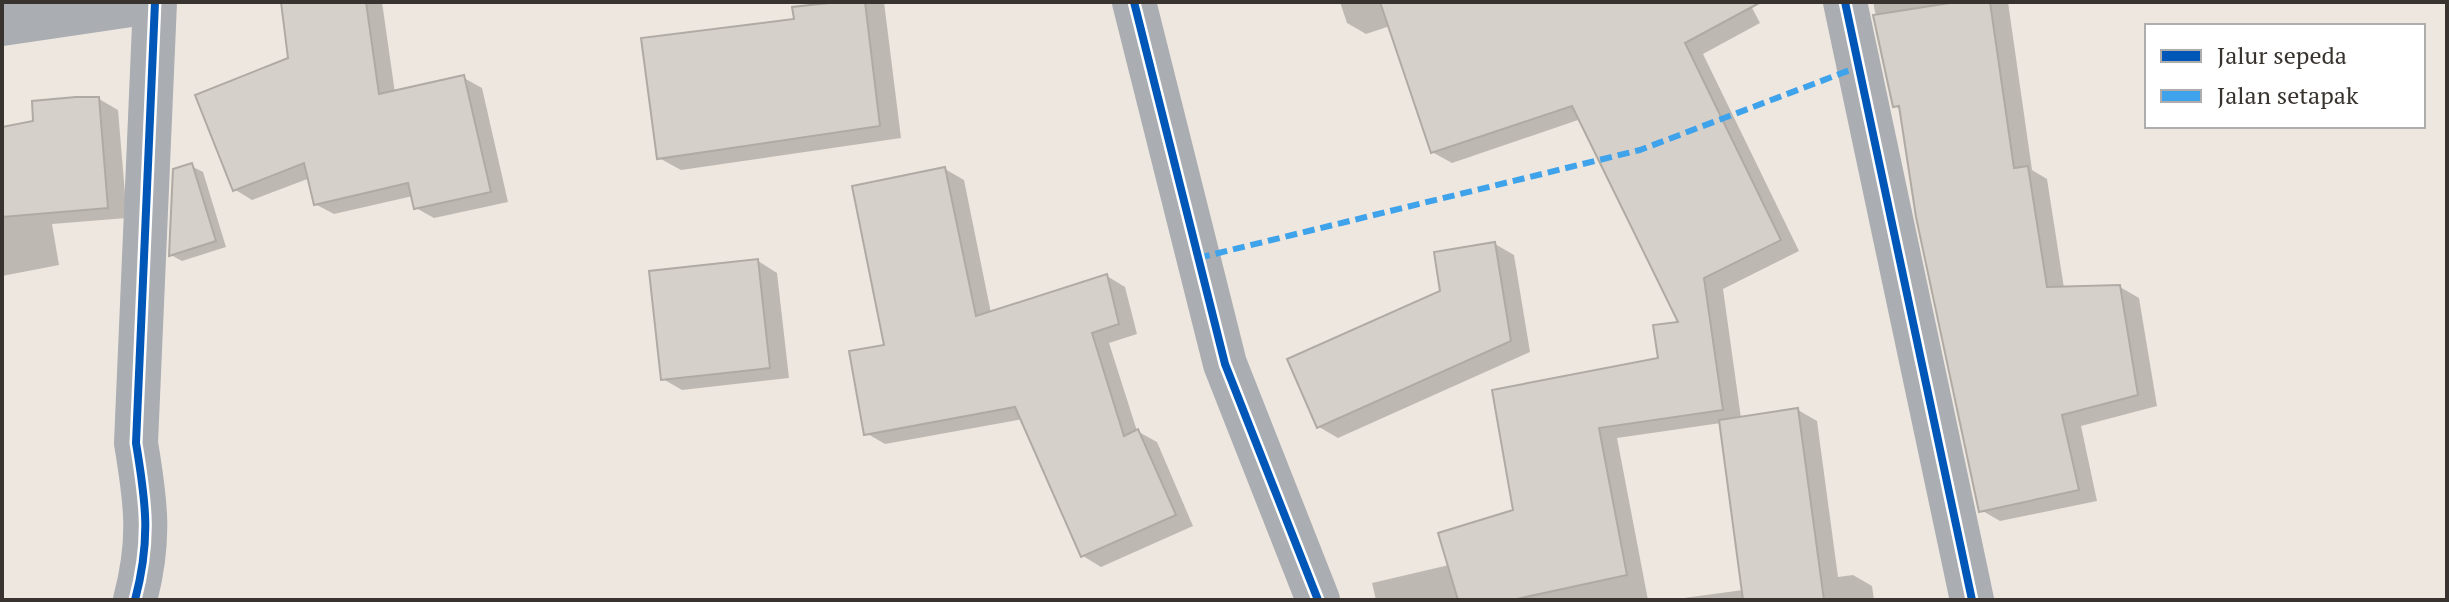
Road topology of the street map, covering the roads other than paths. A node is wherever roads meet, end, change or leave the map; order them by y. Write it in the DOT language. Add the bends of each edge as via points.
graph roads {
  1 [pos="153,2"];
  2 [pos="1134,2"];
  3 [pos="1845,2"];
  4 [pos="2,24"];
  5 [pos="135,600"];
  6 [pos="1318,600"];
  7 [pos="1972,600"];
  1 -- 4 [label="street"];
  1 -- 5 [label="street" via="136,443 146,505 145,549"];
  2 -- 6 [label="street" via="1225,364"];
  3 -- 7 [label="street"];
}
